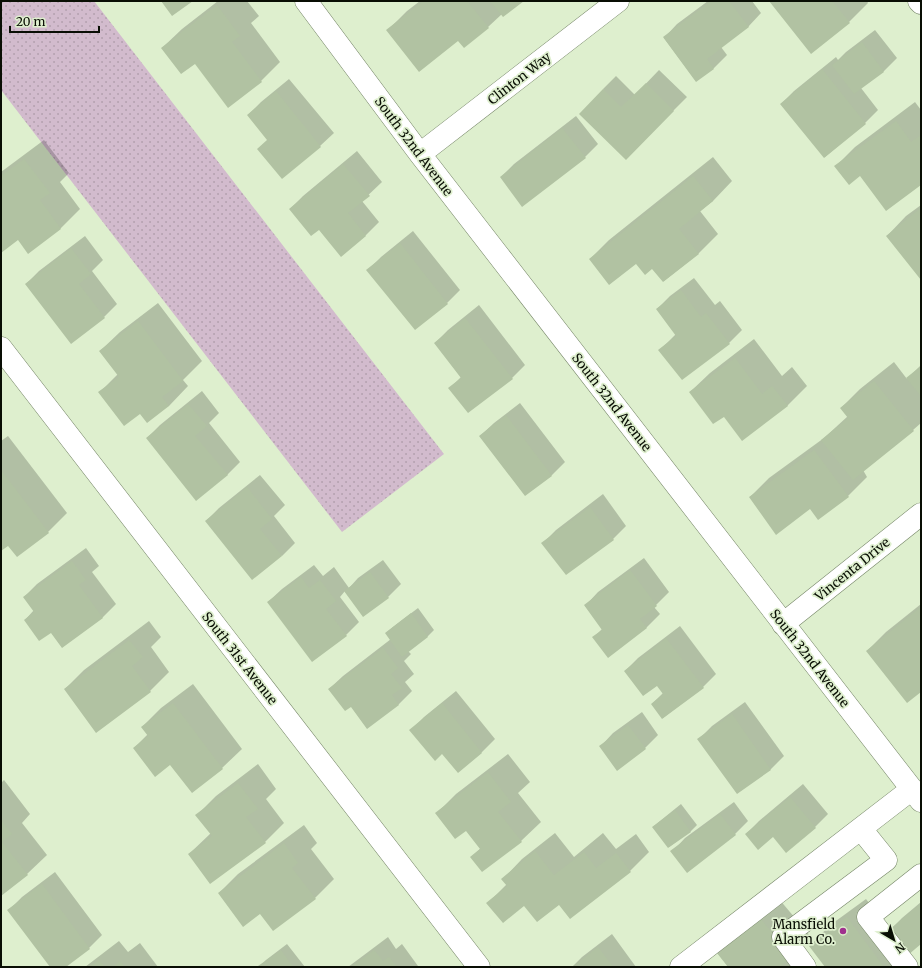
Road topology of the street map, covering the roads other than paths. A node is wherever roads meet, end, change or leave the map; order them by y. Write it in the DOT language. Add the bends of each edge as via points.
graph roads {
  1 [pos="306,1"];
  2 [pos="618,1"];
  3 [pos="420,154"];
  4 [pos="2,353"];
  5 [pos="921,514"];
  6 [pos="784,624"];
  7 [pos="916,795"];
  8 [pos="861,828"];
  9 [pos="921,875"];
  10 [pos="479,967"];
  11 [pos="681,967"];
  12 [pos="804,967"];
  13 [pos="907,967"];
  1 -- 3 [label="street, South 32nd Avenue"];
  2 -- 3 [label="street, Clinton Way"];
  3 -- 6 [label="street, South 32nd Avenue"];
  4 -- 10 [label="street, South 31st Avenue"];
  5 -- 6 [label="street, Vincenta Drive"];
  6 -- 7 [label="street, South 32nd Avenue"];
  7 -- 8 [label="street"];
  8 -- 11 [label="street"];
  8 -- 12 [label="street" via="886,860 783,937"];
  9 -- 13 [label="street" via="868,916"];
}
